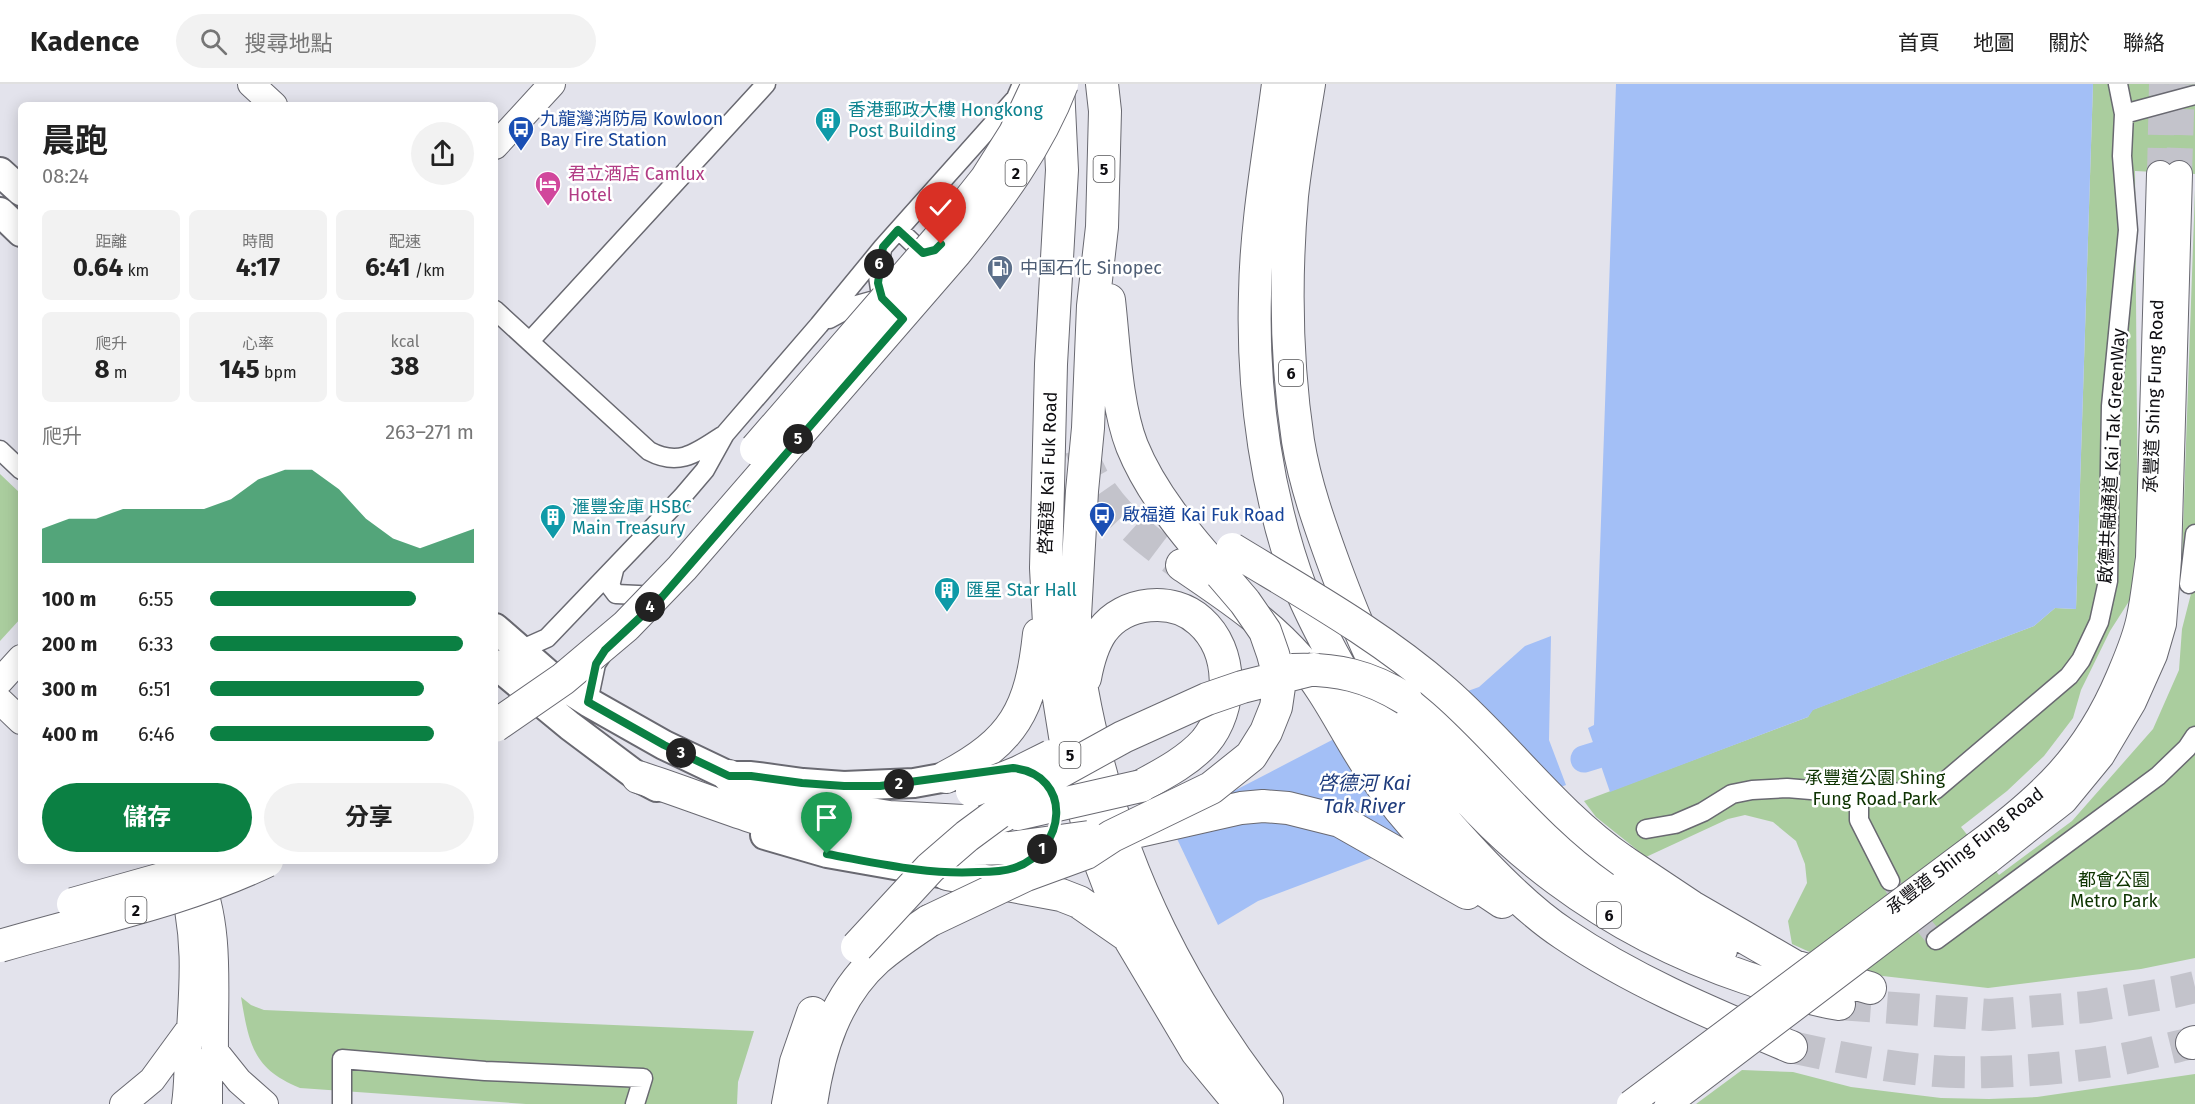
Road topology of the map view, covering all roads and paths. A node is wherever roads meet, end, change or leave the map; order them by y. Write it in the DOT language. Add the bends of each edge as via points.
graph roads {
  1 [pos="251,84"];
  2 [pos="552,84"];
  3 [pos="766,84"];
  4 [pos="1022,84"];
  5 [pos="1038,84"];
  6 [pos="1060,84"];
  7 [pos="1102,84"];
  8 [pos="1278,84"];
  9 [pos="1309,84"];
  10 [pos="2118,84"];
  11 [pos="2195,95"];
  12 [pos="271,102"];
  13 [pos="2124,114"];
  14 [pos="1000,116"];
  15 [pos="498,143"];
  16 [pos="0,171"];
  17 [pos="18,188"];
  18 [pos="0,212"];
  19 [pos="1102,227"];
  20 [pos="18,229"];
  21 [pos="898,230"];
  22 [pos="883,247"];
  23 [pos="882,298"];
  24 [pos="498,313"];
  25 [pos="819,325"];
  26 [pos="530,341"];
  27 [pos="865,361"];
  28 [pos="1074,405"];
  29 [pos="725,434"];
  30 [pos="0,450"];
  31 [pos="18,467"];
  32 [pos="2195,534"];
  33 [pos="1226,561"];
  34 [pos="1182,565"];
  35 [pos="1046,568"];
  36 [pos="614,570"];
  37 [pos="2192,584"];
  38 [pos="662,597"];
  39 [pos="2166,600"];
  40 [pos="498,631"];
  41 [pos="520,650"];
  42 [pos="18,662"];
  43 [pos="1317,664"];
  44 [pos="498,666"];
  45 [pos="0,687"];
  46 [pos="1082,694"];
  47 [pos="18,696"];
  48 [pos="498,699"];
  49 [pos="588,702"];
  50 [pos="18,716"];
  51 [pos="498,724"];
  52 [pos="2195,736"];
  53 [pos="729,776"];
  54 [pos="638,777"];
  55 [pos="959,784"];
  56 [pos="1859,794"];
  57 [pos="832,807"];
  58 [pos="1646,830"];
  59 [pos="1112,836"];
  60 [pos="1982,853"];
  61 [pos="192,864"];
  62 [pos="235,864"];
  63 [pos="261,864"];
  64 [pos="1609,867"];
  65 [pos="1460,871"];
  66 [pos="947,874"];
  67 [pos="1890,881"];
  68 [pos="0,923"];
  69 [pos="1562,933"];
  70 [pos="1128,936"];
  71 [pos="1936,940"];
  72 [pos="214,942"];
  73 [pos="0,946"];
  74 [pos="1870,988"];
  75 [pos="190,1028"];
  76 [pos="1791,1047"];
  77 [pos="215,1051"];
  78 [pos="807,1100"];
  79 [pos="1253,1103"];
  80 [pos="123,1104"];
  81 [pos="185,1104"];
  82 [pos="209,1104"];
  83 [pos="265,1104"];
  84 [pos="342,1104"];
  85 [pos="636,1104"];
  86 [pos="1630,1104"];
  87 [pos="1668,1104"];
  1 -- 12 [label="main road"];
  2 -- 15 [label="main road"];
  3 -- 26 [label="street"];
  4 -- 14 [label="street"];
  5 -- 48 [label="highway, 2, bridge" via="1001,157 964,208 680,537 589,630"];
  6 -- 28 [label="highway" via="1077,170"];
  6 -- 35 [label="highway, 啓福道 Kai Fuk Road / 5" via="1062,170 1051,364"];
  6 -- 51 [label="highway, 2, bridge" via="1034,145 993,206 682,568 593,655"];
  7 -- 19 [label="highway, 啓福道 Kai Fuk Road / 5"];
  8 -- 43 [label="highway, 6" via="1257,243 1256,353 1264,446"];
  9 -- 64 [label="highway, 6, bridge" via="1292,196 1288,284 1289,353 1298,444 1324,537 1368,651 1408,722 1462,792 1520,849 1604,913 1720,969 1814,1000 1839,1004 1672,923"];
  10 -- 13 [label="street, 啟德共融通道 Kai Tak GreenWay"];
  11 -- 13 [label="street"];
  13 -- 56 [label="street, 啟德共融通道 Kai Tak GreenWay" via="2122,156 2128,230 2111,405 2108,581 2099,622 2069,676 1935,790"];
  14 -- 21 [label="street"];
  14 -- 21 [label="street" via="1000,164 989,187 941,244 923,253"];
  16 -- 17 [label="main road"];
  18 -- 20 [label="main road"];
  19 -- 33 [label="highway, 5" via="1118,377 1131,444 1160,496 1198,526"];
  19 -- 46 [label="highway, 啓福道 Kai Fuk Road / 5" via="1093,306 1075,616"];
  21 -- 22 [label="street"];
  22 -- 23 [label="street" via="878,283"];
  22 -- 25 [label="street"];
  23 -- 25 [label="street" via="854,306"];
  23 -- 27 [label="street" via="903,319"];
  24 -- 26 [label="street"];
  25 -- 27 [label="street" via="828,322 842,326"];
  25 -- 29 [label="street"];
  26 -- 29 [label="street" via="657,455 691,455"];
  27 -- 38 [label="street"];
  29 -- 36 [label="street" via="705,470"];
  30 -- 31 [label="street"];
  32 -- 37 [label="street"];
  33 -- 59 [label="highway, bridge" via="1274,654 1280,680 1276,707 1266,732 1251,756 1211,788"];
  33 -- 64 [label="highway, bridge" via="1364,631 1412,664 1472,717 1580,826"];
  34 -- 43 [label="highway"];
  35 -- 55 [label="highway" via="1037,656 1026,701 997,744 972,764"];
  35 -- 70 [label="highway, 啓福道 Kai Fuk Road / 5" via="1050,642 1065,736 1092,841"];
  36 -- 38 [label="street" via="610,586 616,594"];
  36 -- 41 [label="street" via="547,638"];
  37 -- 39 [label="street"];
  38 -- 49 [label="street" via="605,650 596,664"];
  39 -- 60 [label="main road, 承豐道 Shing Fung Road" via="2154,654 2133,702 2101,756 2064,801"];
  39 -- 60 [label="main road, 承豐道 Shing Fung Road" via="2169,174 2150,558 2140,618 2112,695 2083,744 2047,788"];
  40 -- 41 [label="main road"];
  41 -- 49 [label="main road" via="556,682"];
  42 -- 45 [label="main road"];
  43 -- 55 [label="highway, bridge" via="1237,672 1200,682 1019,772"];
  43 -- 64 [label="highway, bridge" via="1369,679 1415,705 1462,747 1538,826"];
  43 -- 65 [label="highway" via="1317,683 1369,768 1400,808"];
  43 -- 78 [label="highway, bridge" via="1197,702 1124,737 1036,785 967,836 930,868 857,947 823,993 796,1062"];
  44 -- 54 [label="main road"];
  45 -- 47 [label="main road"];
  45 -- 50 [label="main road"];
  46 -- 57 [label="highway, bridge" via="1098,638 1120,615 1143,606 1169,606 1191,614 1208,629 1223,661 1226,692 1205,742 1141,786 1018,814 963,821 889,817"];
  46 -- 79 [label="highway, 啓福道 Kai Fuk Road / 5" via="1109,803 1147,906"];
  49 -- 53 [label="main road"];
  52 -- 71 [label="street" via="2158,776"];
  53 -- 55 [label="main road" via="844,786"];
  53 -- 57 [label="highway" via="747,787 791,801"];
  54 -- 59 [label="highway, bridge" via="728,810 875,845 970,850"];
  54 -- 66 [label="main road" via="722,819 792,844 827,854"];
  55 -- 57 [label="highway" via="914,802"];
  55 -- 66 [label="main road" via="1004,768 1022,769 1045,783 1054,799 1057,818 1046,846 1029,861 1001,871"];
  56 -- 58 [label="street, 啟德共融通道 Kai Tak GreenWay" via="1787,788 1752,790 1732,794 1675,824"];
  56 -- 67 [label="street" via="1859,820"];
  59 -- 65 [label="highway, bridge" via="1241,808 1288,808 1340,821"];
  59 -- 78 [label="highway, bridge" via="1086,853 1026,875 929,921 876,960 847,995 830,1025"];
  60 -- 86 [label="main road, 承豐道 Shing Fung Road, bridge"];
  60 -- 87 [label="main road, 承豐道 Shing Fung Road, bridge"];
  61 -- 68 [label="highway, 2, bridge" via="143,885"];
  61 -- 72 [label="main road" via="208,904"];
  61 -- 75 [label="main road" via="185,892 192,940"];
  62 -- 72 [label="main road"];
  63 -- 73 [label="highway, 2, bridge" via="168,901"];
  64 -- 74 [label="highway" via="1692,907 1794,966"];
  65 -- 69 [label="highway, 6" via="1528,905"];
  65 -- 69 [label="highway" via="1508,912"];
  66 -- 70 [label="highway" via="1061,895 1079,902"];
  69 -- 76 [label="highway, 6" via="1666,993"];
  70 -- 79 [label="highway, 啓福道 Kai Fuk Road / 5" via="1197,1052"];
  72 -- 77 [label="main road"];
  75 -- 80 [label="main road" via="152,1080"];
  75 -- 81 [label="main road"];
  77 -- 82 [label="main road" via="209,1065"];
  77 -- 83 [label="main road" via="239,1082"];
  84 -- 85 [label="street" via="342,1059 643,1078"];
}
